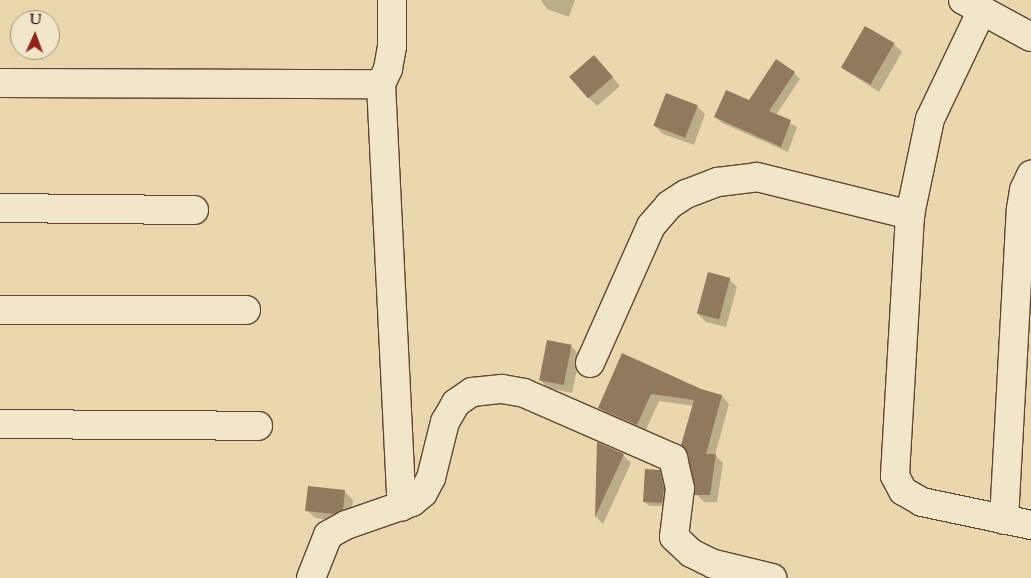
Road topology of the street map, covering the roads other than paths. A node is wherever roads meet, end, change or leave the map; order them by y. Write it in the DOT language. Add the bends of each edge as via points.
graph roads {
  1 [pos="392,0"];
  2 [pos="973,5"];
  3 [pos="1031,37"];
  4 [pos="0,83"];
  5 [pos="381,84"];
  6 [pos="1031,175"];
  7 [pos="0,208"];
  8 [pos="194,210"];
  9 [pos="910,215"];
  10 [pos="0,310"];
  11 [pos="246,310"];
  12 [pos="590,363"];
  13 [pos="0,424"];
  14 [pos="258,426"];
  15 [pos="402,506"];
  16 [pos="1004,520"];
  17 [pos="1031,525"];
  18 [pos="312,578"];
  19 [pos="772,578"];
  1 -- 5 [label="street" via="392,46"];
  2 -- 3 [label="street"];
  2 -- 9 [label="street" via="930,119"];
  4 -- 5 [label="street"];
  5 -- 15 [label="street"];
  6 -- 16 [label="street" via="1024,190 1021,210"];
  7 -- 8 [label="street"];
  9 -- 12 [label="street" via="757,177 718,182 686,194 669,205 651,226"];
  9 -- 16 [label="street" via="895,476 903,491 922,502"];
  10 -- 11 [label="street"];
  13 -- 14 [label="street"];
  15 -- 18 [label="street" via="346,526 328,536"];
  15 -- 19 [label="street" via="423,493 431,478 445,422 456,403 472,392 502,389 524,393 673,458 680,488 674,537 690,553 714,564"];
  16 -- 17 [label="street"];
}
